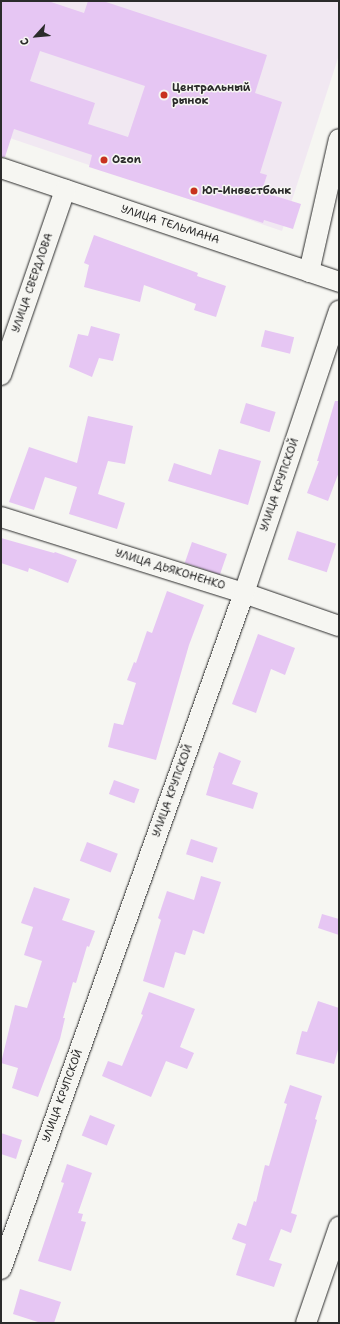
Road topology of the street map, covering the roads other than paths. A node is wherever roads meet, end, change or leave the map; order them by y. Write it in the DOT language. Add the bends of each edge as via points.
graph roads {
  1 [pos="339,140"];
  2 [pos="1,168"];
  3 [pos="65,190"];
  4 [pos="309,272"];
  5 [pos="339,282"];
  6 [pos="339,311"];
  7 [pos="1,375"];
  8 [pos="1,517"];
  9 [pos="244,593"];
  10 [pos="339,626"];
  11 [pos="339,1227"];
  12 [pos="1,1269"];
  13 [pos="306,1323"];
  1 -- 4 [label="street"];
  2 -- 3 [label="street, УЛИЦА ТЕЛЬМАНА"];
  3 -- 4 [label="street, УЛИЦА ТЕЛЬМАНА"];
  3 -- 7 [label="street, УЛИЦА СВЕРДЛОВА"];
  4 -- 5 [label="street, УЛИЦА ТЕЛЬМАНА"];
  6 -- 9 [label="street, УЛИЦА КРУПСКОЙ"];
  8 -- 9 [label="street, УЛИЦА ДЬЯКОНЕНКО"];
  9 -- 10 [label="street, УЛИЦА ДЬЯКОНЕНКО"];
  9 -- 12 [label="street, УЛИЦА КРУПСКОЙ"];
  11 -- 13 [label="street"];
}
